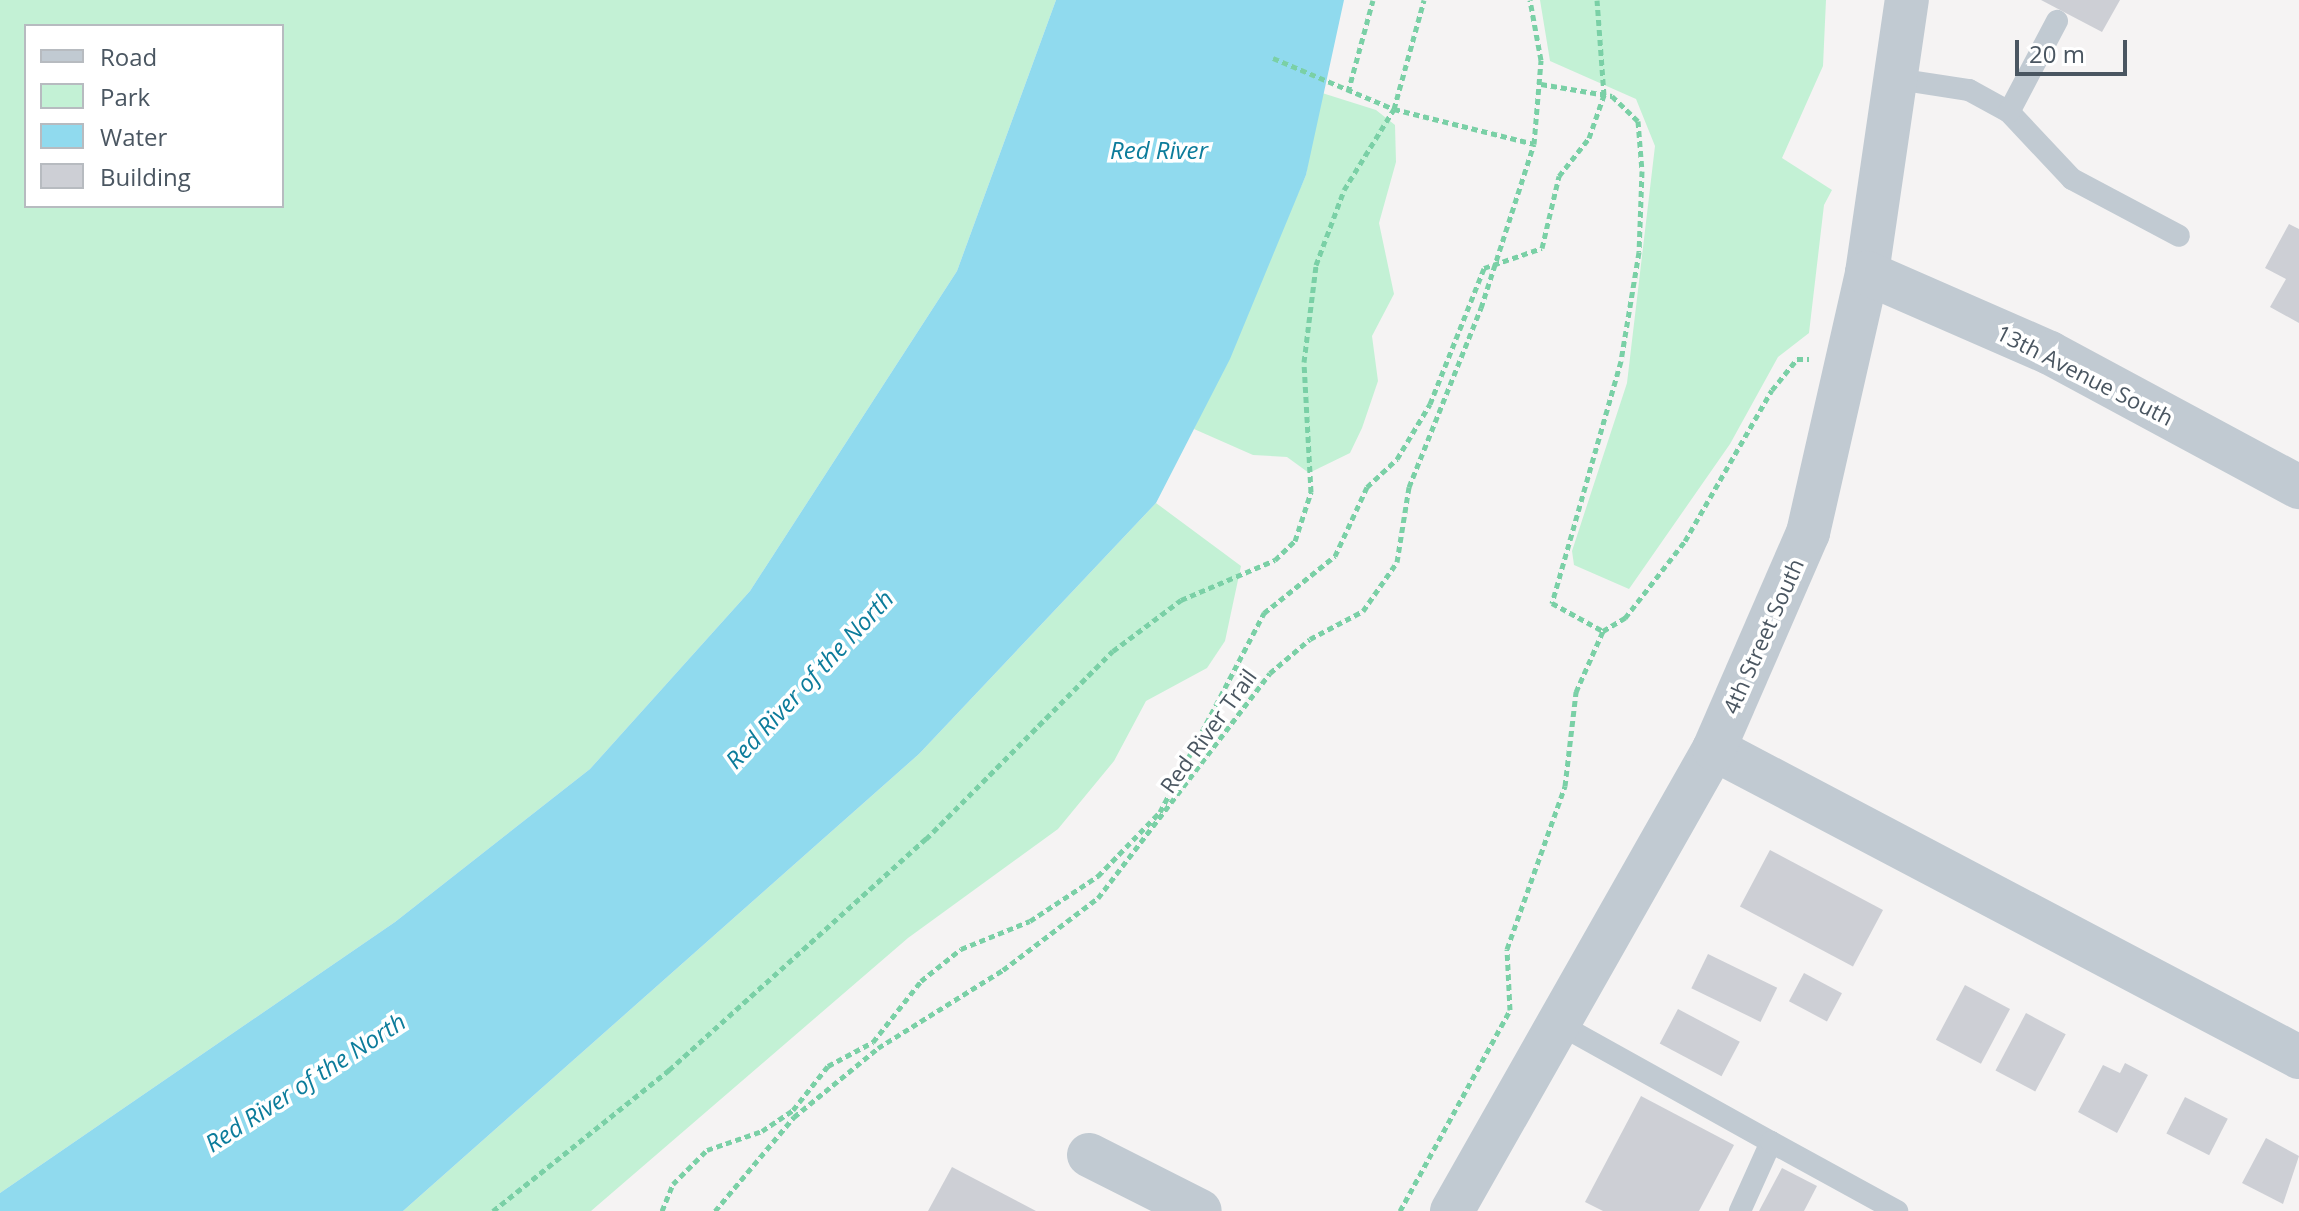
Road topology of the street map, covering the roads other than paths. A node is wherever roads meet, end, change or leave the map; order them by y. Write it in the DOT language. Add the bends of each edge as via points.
graph roads {
  1 [pos="1907,0"];
  2 [pos="2057,21"];
  3 [pos="1897,79"];
  4 [pos="2009,112"];
  5 [pos="2179,236"];
  6 [pos="1867,273"];
  7 [pos="2299,487"];
  8 [pos="1714,749"];
  9 [pos="1557,1023"];
  10 [pos="2299,1057"];
  11 [pos="1771,1142"];
  12 [pos="1089,1155"];
  13 [pos="1200,1211"];
  14 [pos="1452,1211"];
  15 [pos="1740,1211"];
  16 [pos="1897,1211"];
  1 -- 3 [label="street, 4th Street South"];
  2 -- 4 [label="lane"];
  3 -- 4 [label="lane" via="1969,90"];
  3 -- 6 [label="street, 4th Street South"];
  4 -- 5 [label="lane" via="2072,179"];
  6 -- 7 [label="street, 13th Avenue South" via="2050,353"];
  6 -- 8 [label="street, 4th Street South" via="1808,533"];
  8 -- 9 [label="street, 4th Street South"];
  8 -- 10 [label="street"];
  9 -- 11 [label="lane"];
  9 -- 14 [label="street, 4th Street South"];
  11 -- 15 [label="lane"];
  11 -- 16 [label="lane"];
  12 -- 13 [label="street"];
}
